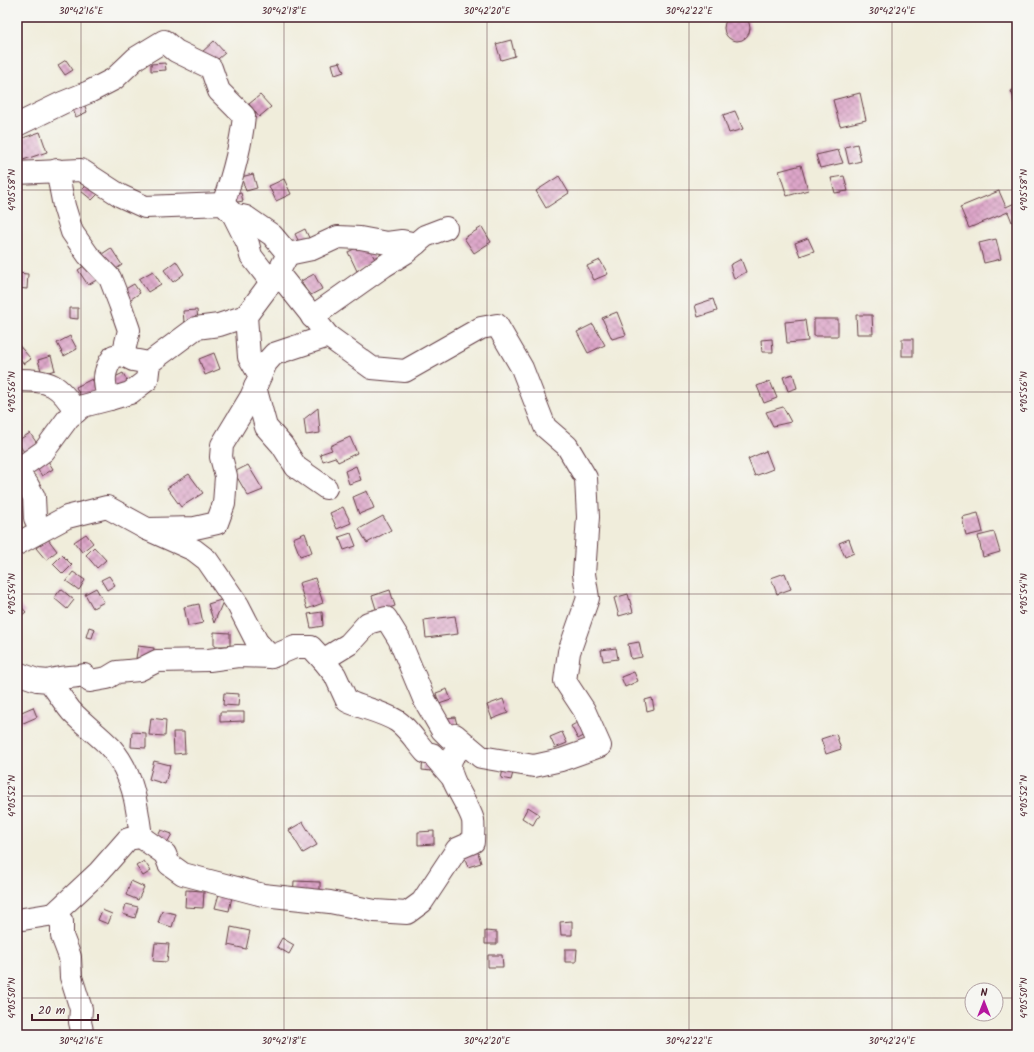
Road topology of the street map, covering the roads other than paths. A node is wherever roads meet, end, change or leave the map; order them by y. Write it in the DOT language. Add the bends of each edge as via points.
graph roads {
  1 [pos="17,125"];
  2 [pos="57,170"];
  3 [pos="17,173"];
  4 [pos="228,209"];
  5 [pos="446,228"];
  6 [pos="416,244"];
  7 [pos="288,254"];
  8 [pos="275,278"];
  9 [pos="246,316"];
  10 [pos="312,317"];
  11 [pos="328,336"];
  12 [pos="123,355"];
  13 [pos="148,363"];
  14 [pos="19,375"];
  15 [pos="258,381"];
  16 [pos="110,398"];
  17 [pos="76,412"];
  18 [pos="17,470"];
  19 [pos="17,473"];
  20 [pos="326,488"];
  21 [pos="147,529"];
  22 [pos="41,531"];
  23 [pos="17,544"];
  24 [pos="271,657"];
  25 [pos="323,660"];
  26 [pos="17,673"];
  27 [pos="49,681"];
  28 [pos="467,746"];
  29 [pos="451,776"];
  30 [pos="141,837"];
  31 [pos="54,914"];
  32 [pos="17,920"];
  33 [pos="83,1035"];
  1 -- 4 [label="street" via="114,79 136,58 164,41 176,51 211,68 219,91 244,116 242,136 230,183"];
  2 -- 3 [label="street"];
  2 -- 4 [label="street" via="81,170 121,196 145,207"];
  2 -- 12 [label="street" via="72,232 88,255 110,278 120,304 129,330"];
  4 -- 7 [label="street" via="246,217 272,235"];
  4 -- 8 [label="street" via="248,244 251,256"];
  5 -- 6 [label="street" via="425,236"];
  6 -- 7 [label="street" via="338,237 312,249"];
  6 -- 10 [label="street"];
  7 -- 8 [label="street"];
  8 -- 9 [label="street"];
  8 -- 10 [label="street"];
  9 -- 13 [label="street" via="219,325 196,328"];
  9 -- 15 [label="street" via="249,358"];
  10 -- 11 [label="street"];
  11 -- 15 [label="street" via="274,354 266,363"];
  11 -- 28 [label="street" via="372,368 405,371 481,328 497,326 522,368 544,427 567,446 586,478 588,517 584,574 588,598 569,652 565,681 584,710 600,746 561,760 534,766 481,757"];
  12 -- 13 [label="street"];
  12 -- 16 [label="street" via="114,356 107,364 104,375 105,387"];
  13 -- 16 [label="street" via="147,380 130,394"];
  14 -- 17 [label="street" via="59,388"];
  15 -- 20 [label="street" via="266,427 296,467"];
  15 -- 21 [label="street" via="222,445 221,457 226,476 224,504 218,522 195,528"];
  16 -- 17 [label="street" via="83,406"];
  17 -- 18 [label="street" via="69,417 44,451"];
  19 -- 22 [label="street" via="34,497 35,518"];
  21 -- 22 [label="street" via="107,506 67,517"];
  21 -- 24 [label="street" via="194,550 207,560 238,605 257,642"];
  22 -- 23 [label="street"];
  24 -- 25 [label="street" via="295,647 311,647"];
  24 -- 27 [label="street" via="238,656 210,660 156,661 139,670 118,672 96,681 90,681 84,675"];
  25 -- 28 [label="street" via="349,644 368,623 386,618 399,639 424,699 442,730 450,738 456,735"];
  25 -- 29 [label="street" via="335,675 347,701 396,720"];
  26 -- 27 [label="street"];
  27 -- 30 [label="street" via="71,711 121,762 133,787"];
  28 -- 29 [label="street" via="457,750 452,756"];
  29 -- 30 [label="street" via="473,821 473,842 457,849 422,902 407,913 263,896 183,874 169,864 165,854"];
  30 -- 31 [label="street" via="128,840"];
  31 -- 32 [label="street"];
  31 -- 33 [label="street" via="62,922 64,941 70,957 71,977 81,1009"];
}
